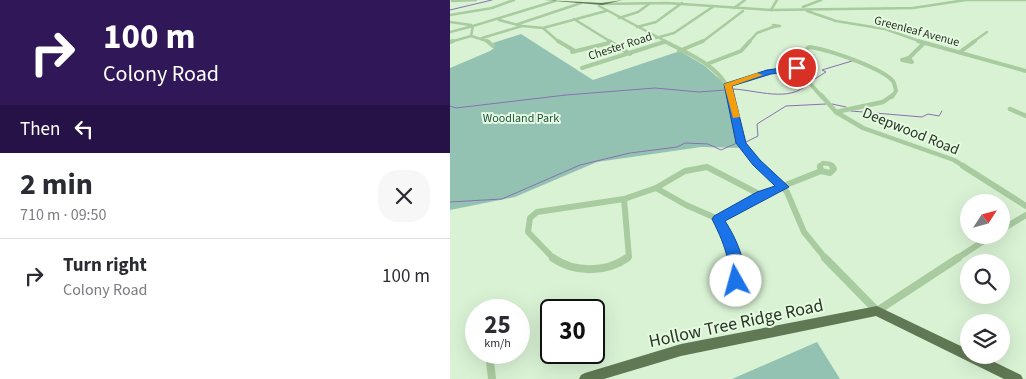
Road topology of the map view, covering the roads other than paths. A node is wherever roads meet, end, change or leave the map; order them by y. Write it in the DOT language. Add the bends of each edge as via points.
graph roads {
  1 [pos="476,0"];
  2 [pos="514,0"];
  3 [pos="545,0"];
  4 [pos="621,0"];
  5 [pos="744,0"];
  6 [pos="777,0"];
  7 [pos="820,0"];
  8 [pos="966,0"];
  9 [pos="1026,0"];
  10 [pos="453,1"];
  11 [pos="555,1"];
  12 [pos="683,2"];
  13 [pos="582,3"];
  14 [pos="649,4"];
  15 [pos="600,5"];
  16 [pos="714,6"];
  17 [pos="734,8"];
  18 [pos="801,9"];
  19 [pos="771,10"];
  20 [pos="606,11"];
  21 [pos="744,11"];
  22 [pos="450,15"];
  23 [pos="619,18"];
  24 [pos="497,19"];
  25 [pos="574,19"];
  26 [pos="450,22"];
  27 [pos="520,25"];
  28 [pos="473,26"];
  29 [pos="637,27"];
  30 [pos="773,27"];
  31 [pos="543,28"];
  32 [pos="450,32"];
  33 [pos="987,32"];
  34 [pos="471,36"];
  35 [pos="482,38"];
  36 [pos="656,38"];
  37 [pos="450,42"];
  38 [pos="664,42"];
  39 [pos="609,43"];
  40 [pos="924,43"];
  41 [pos="493,46"];
  42 [pos="574,51"];
  43 [pos="679,51"];
  44 [pos="960,52"];
  45 [pos="570,53"];
  46 [pos="630,54"];
  47 [pos="909,58"];
  48 [pos="707,64"];
  49 [pos="582,68"];
  50 [pos="797,68"];
  51 [pos="1026,71"];
  52 [pos="728,84"];
  53 [pos="1010,109"];
  54 [pos="836,112"];
  55 [pos="1026,116"];
  56 [pos="821,171"];
  57 [pos="783,187"];
  58 [pos="656,188"];
  59 [pos="761,195"];
  60 [pos="624,199"];
  61 [pos="1026,206"];
  62 [pos="1026,215"];
  63 [pos="718,219"];
  64 [pos="1010,225"];
  65 [pos="979,244"];
  66 [pos="736,263"];
  67 [pos="877,311"];
  68 [pos="490,364"];
  69 [pos="492,379"];
  70 [pos="585,379"];
  71 [pos="1016,379"];
  1 -- 10 [label="street"];
  2 -- 22 [label="street" via="492,8"];
  3 -- 11 [label="main road"];
  4 -- 15 [label="main road"];
  5 -- 17 [label="street"];
  6 -- 19 [label="street"];
  7 -- 18 [label="street"];
  8 -- 9 [label="street"];
  8 -- 18 [label="street" via="913,8"];
  11 -- 13 [label="main road"];
  11 -- 24 [label="street"];
  12 -- 14 [label="street"];
  12 -- 16 [label="street"];
  12 -- 29 [label="street" via="656,22"];
  13 -- 15 [label="main road"];
  13 -- 27 [label="street"];
  14 -- 15 [label="street"];
  14 -- 23 [label="street" via="638,12"];
  15 -- 20 [label="street"];
  16 -- 17 [label="street"];
  16 -- 36 [label="street" via="674,33"];
  17 -- 21 [label="street"];
  18 -- 19 [label="street"];
  18 -- 40 [label="street, Greenleaf Avenue" via="836,21 885,29"];
  19 -- 21 [label="street"];
  20 -- 23 [label="street"];
  20 -- 25 [label="street"];
  21 -- 43 [label="street" via="698,45"];
  23 -- 29 [label="street"];
  24 -- 27 [label="street"];
  24 -- 28 [label="street"];
  25 -- 31 [label="street"];
  25 -- 39 [label="street"];
  26 -- 28 [label="street"];
  27 -- 31 [label="street"];
  27 -- 35 [label="street"];
  28 -- 32 [label="street"];
  28 -- 34 [label="street"];
  29 -- 36 [label="street"];
  30 -- 48 [label="street" via="757,33 741,51"];
  31 -- 42 [label="street"];
  33 -- 44 [label="street"];
  34 -- 35 [label="street"];
  34 -- 37 [label="street"];
  35 -- 41 [label="street"];
  36 -- 38 [label="street"];
  38 -- 43 [label="street"];
  38 -- 46 [label="street, Chester Road"];
  39 -- 42 [label="street"];
  39 -- 46 [label="street"];
  40 -- 44 [label="street, Greenleaf Avenue"];
  40 -- 47 [label="street"];
  42 -- 45 [label="street"];
  43 -- 48 [label="street"];
  44 -- 51 [label="street, Greenleaf Avenue"];
  46 -- 49 [label="street, Chester Road"];
  48 -- 52 [label="street"];
  50 -- 52 [label="street"];
  50 -- 54 [label="street, Deepwood Road"];
  50 -- 54 [label="street" via="796,57 811,47 878,71 895,85 896,91 890,99"];
  52 -- 57 [label="street" via="741,143 756,163"];
  53 -- 55 [label="street"];
  54 -- 61 [label="street, Deepwood Road" via="863,128 954,160"];
  56 -- 57 [label="street"];
  57 -- 59 [label="street"];
  57 -- 67 [label="street" via="803,230 818,251"];
  58 -- 59 [label="street" via="684,171 707,167"];
  58 -- 60 [label="street"];
  58 -- 63 [label="street"];
  59 -- 63 [label="street"];
  60 -- 60 [label="street" via="629,257 621,264 587,269 562,264 541,248 528,232 530,218 537,212"];
  62 -- 64 [label="street"];
  63 -- 66 [label="street" via="727,234"];
  65 -- 67 [label="street, Hollow Tree Ridge Road"];
  67 -- 70 [label="main road, Hollow Tree Ridge Road" via="681,350"];
  67 -- 71 [label="main road"];
  68 -- 69 [label="street"];
}
